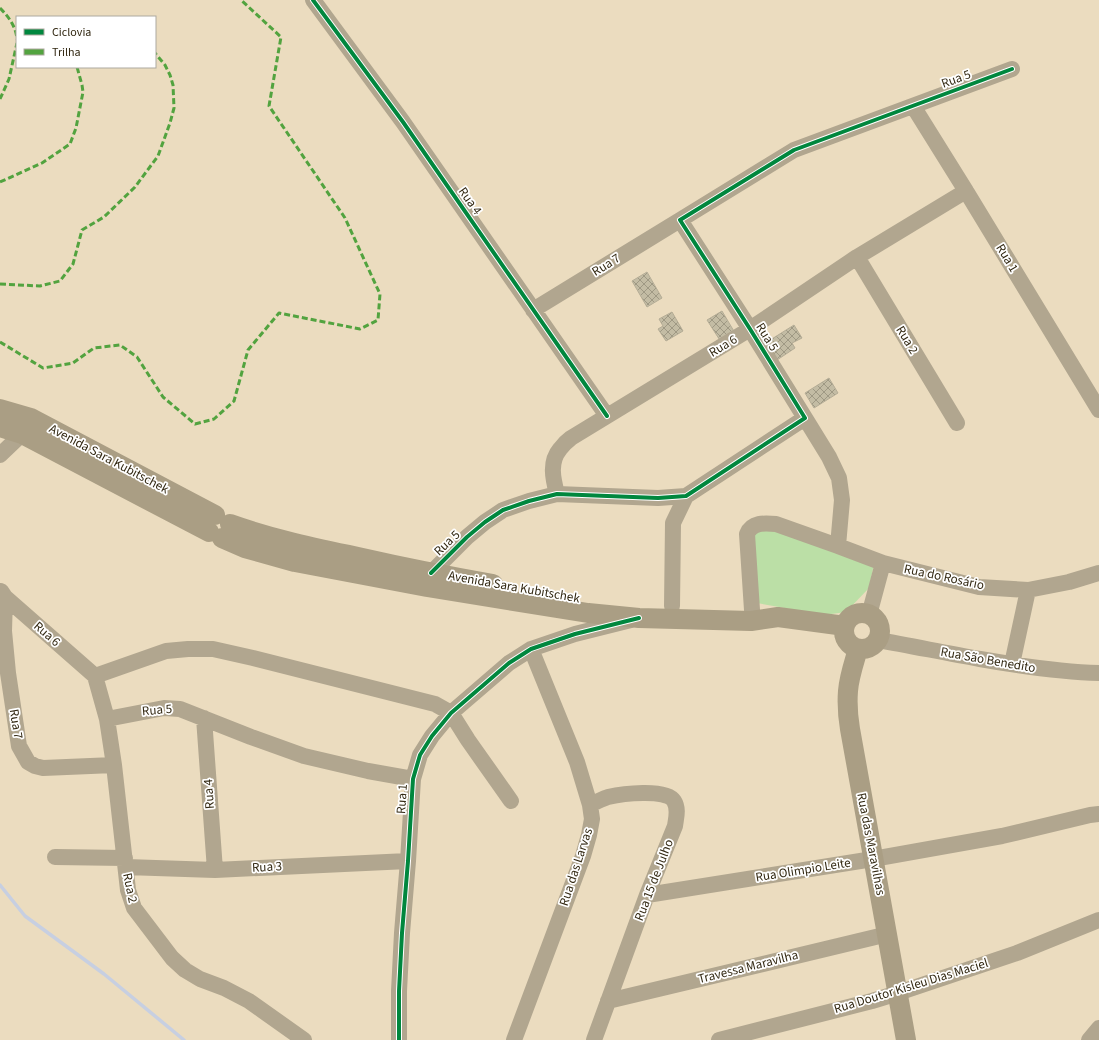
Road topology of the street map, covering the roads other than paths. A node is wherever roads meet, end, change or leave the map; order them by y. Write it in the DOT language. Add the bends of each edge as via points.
graph roads {
  1 [pos="313,0"];
  2 [pos="1012,69"];
  3 [pos="913,106"];
  4 [pos="966,191"];
  5 [pos="680,220"];
  6 [pos="857,257"];
  7 [pos="533,310"];
  8 [pos="750,329"];
  9 [pos="0,408"];
  10 [pos="1099,410"];
  11 [pos="607,416"];
  12 [pos="805,418"];
  13 [pos="957,423"];
  14 [pos="0,427"];
  15 [pos="22,434"];
  16 [pos="0,455"];
  17 [pos="557,494"];
  18 [pos="686,496"];
  19 [pos="658,498"];
  20 [pos="673,523"];
  21 [pos="219,527"];
  22 [pos="838,546"];
  23 [pos="883,563"];
  24 [pos="431,573"];
  25 [pos="1099,573"];
  26 [pos="1028,590"];
  27 [pos="2,594"];
  28 [pos="752,610"];
  29 [pos="672,613"];
  30 [pos="869,615"];
  31 [pos="778,617"];
  32 [pos="639,618"];
  33 [pos="845,626"];
  34 [pos="878,640"];
  35 [pos="531,649"];
  36 [pos="858,649"];
  37 [pos="1012,664"];
  38 [pos="1099,673"];
  39 [pos="95,676"];
  40 [pos="451,713"];
  41 [pos="204,718"];
  42 [pos="107,719"];
  43 [pos="114,765"];
  44 [pos="413,779"];
  45 [pos="511,800"];
  46 [pos="590,805"];
  47 [pos="1099,814"];
  48 [pos="55,857"];
  49 [pos="873,859"];
  50 [pos="408,861"];
  51 [pos="125,862"];
  52 [pos="215,870"];
  53 [pos="647,895"];
  54 [pos="1099,920"];
  55 [pos="888,934"];
  56 [pos="898,993"];
  57 [pos="608,1001"];
  58 [pos="1099,1028"];
  59 [pos="304,1040"];
  60 [pos="399,1040"];
  61 [pos="514,1040"];
  62 [pos="594,1040"];
  63 [pos="719,1040"];
  64 [pos="906,1040"];
  65 [pos="1090,1040"];
  1 -- 7 [label="street, Rua 4" via="403,122"];
  2 -- 3 [label="street, Rua 5"];
  3 -- 4 [label="street, Rua 1"];
  3 -- 5 [label="street, Rua 5" via="794,150"];
  4 -- 6 [label="street, Rua 6"];
  4 -- 10 [label="street, Rua 1"];
  5 -- 7 [label="street, Rua 7"];
  5 -- 8 [label="street, Rua 5"];
  6 -- 8 [label="street, Rua 6"];
  6 -- 13 [label="street, Rua 2"];
  7 -- 11 [label="street, Rua 4"];
  8 -- 11 [label="street, Rua 6"];
  8 -- 12 [label="street, Rua 5"];
  9 -- 21 [label="main road, Avenida Sara Kubitschek" via="31,418"];
  11 -- 17 [label="street, Rua 6" via="571,438 559,450 553,463 553,479"];
  12 -- 18 [label="street, Rua 5"];
  12 -- 22 [label="street" via="839,478 842,500"];
  14 -- 15 [label="main road, Avenida Sara Kubitschek"];
  15 -- 16 [label="street"];
  15 -- 21 [label="main road, Avenida Sara Kubitschek"];
  17 -- 19 [label="street, Rua 5"];
  17 -- 24 [label="street, Rua 5" via="503,510 467,537"];
  18 -- 19 [label="street, Rua 5"];
  18 -- 20 [label="street"];
  19 -- 20 [label="street"];
  20 -- 29 [label="street"];
  21 -- 24 [label="main road, Avenida Sara Kubitschek" via="252,531 296,544"];
  21 -- 32 [label="main road, Avenida Sara Kubitschek" via="245,548 295,562 427,587"];
  22 -- 23 [label="street, Rua do Rosário"];
  22 -- 28 [label="street" via="776,524 762,524 749,529 747,534"];
  23 -- 26 [label="street, Rua do Rosário" via="979,587"];
  23 -- 30 [label="street"];
  24 -- 29 [label="main road, Avenida Sara Kubitschek" via="574,599 641,605"];
  25 -- 26 [label="street, Rua do Rosário"];
  26 -- 37 [label="street"];
  27 -- 39 [label="street, Rua 6"];
  27 -- 43 [label="street, Rua 7" via="8,673 19,746 25,758 35,766 43,768"];
  28 -- 29 [label="main road, Avenida Sara Kubitschek"];
  28 -- 31 [label="main road, Avenida Sara Kubitschek"];
  29 -- 31 [label="main road" via="752,621"];
  29 -- 32 [label="main road, Avenida Sara Kubitschek"];
  30 -- 33 [label="main road" via="860,613 850,617"];
  30 -- 34 [label="main road" via="878,623"];
  31 -- 33 [label="main road"];
  32 -- 35 [label="street, Rua 1" via="575,634"];
  33 -- 36 [label="main road" via="845,638"];
  34 -- 36 [label="main road" via="869,648"];
  34 -- 37 [label="street, Rua São Benedito"];
  35 -- 40 [label="street, Rua 1" via="509,663"];
  35 -- 46 [label="street, Rua das Larvas" via="577,762"];
  36 -- 49 [label="main road, Rua das Maravilhas" via="848,691 848,709"];
  37 -- 38 [label="street, Rua São Benedito" via="1078,673"];
  39 -- 40 [label="street" via="166,651 213,649 435,704"];
  39 -- 42 [label="street, Rua 2"];
  40 -- 44 [label="street, Rua 1" via="420,755"];
  40 -- 45 [label="street"];
  41 -- 42 [label="street, Rua 5" via="180,709 164,708"];
  41 -- 44 [label="street, Rua 5" via="304,756"];
  41 -- 52 [label="street, Rua 4"];
  42 -- 43 [label="street, Rua 2"];
  43 -- 51 [label="street, Rua 2"];
  44 -- 50 [label="street, Rua 1"];
  46 -- 53 [label="street, Rua 15 de Julho" via="606,797 638,792 661,794 674,800 677,814 675,826"];
  46 -- 61 [label="street, Rua das Larvas" via="592,819 583,856"];
  47 -- 49 [label="street, Rua Olimpio Leite" via="1002,836"];
  48 -- 51 [label="street, Rua 3"];
  49 -- 53 [label="street, Rua Olimpio Leite"];
  49 -- 55 [label="main road, Rua das Maravilhas"];
  50 -- 52 [label="street, Rua 3"];
  50 -- 60 [label="street, Rua 1" via="399,991"];
  51 -- 52 [label="street, Rua 3"];
  51 -- 59 [label="street, Rua 2" via="128,890 134,908 172,958 200,979 249,1001"];
  53 -- 57 [label="street, Rua 15 de Julho"];
  54 -- 56 [label="street, Rua Doutor Kisleu Dias Maciel" via="1017,953"];
  55 -- 56 [label="main road, Rua das Maravilhas"];
  55 -- 57 [label="street, Travessa Maravilha"];
  56 -- 63 [label="street, Rua Doutor Kisleu Dias Maciel"];
  56 -- 64 [label="main road, Rua das Maravilhas"];
  57 -- 62 [label="street, Rua 15 de Julho"];
  58 -- 65 [label="street"];
}
